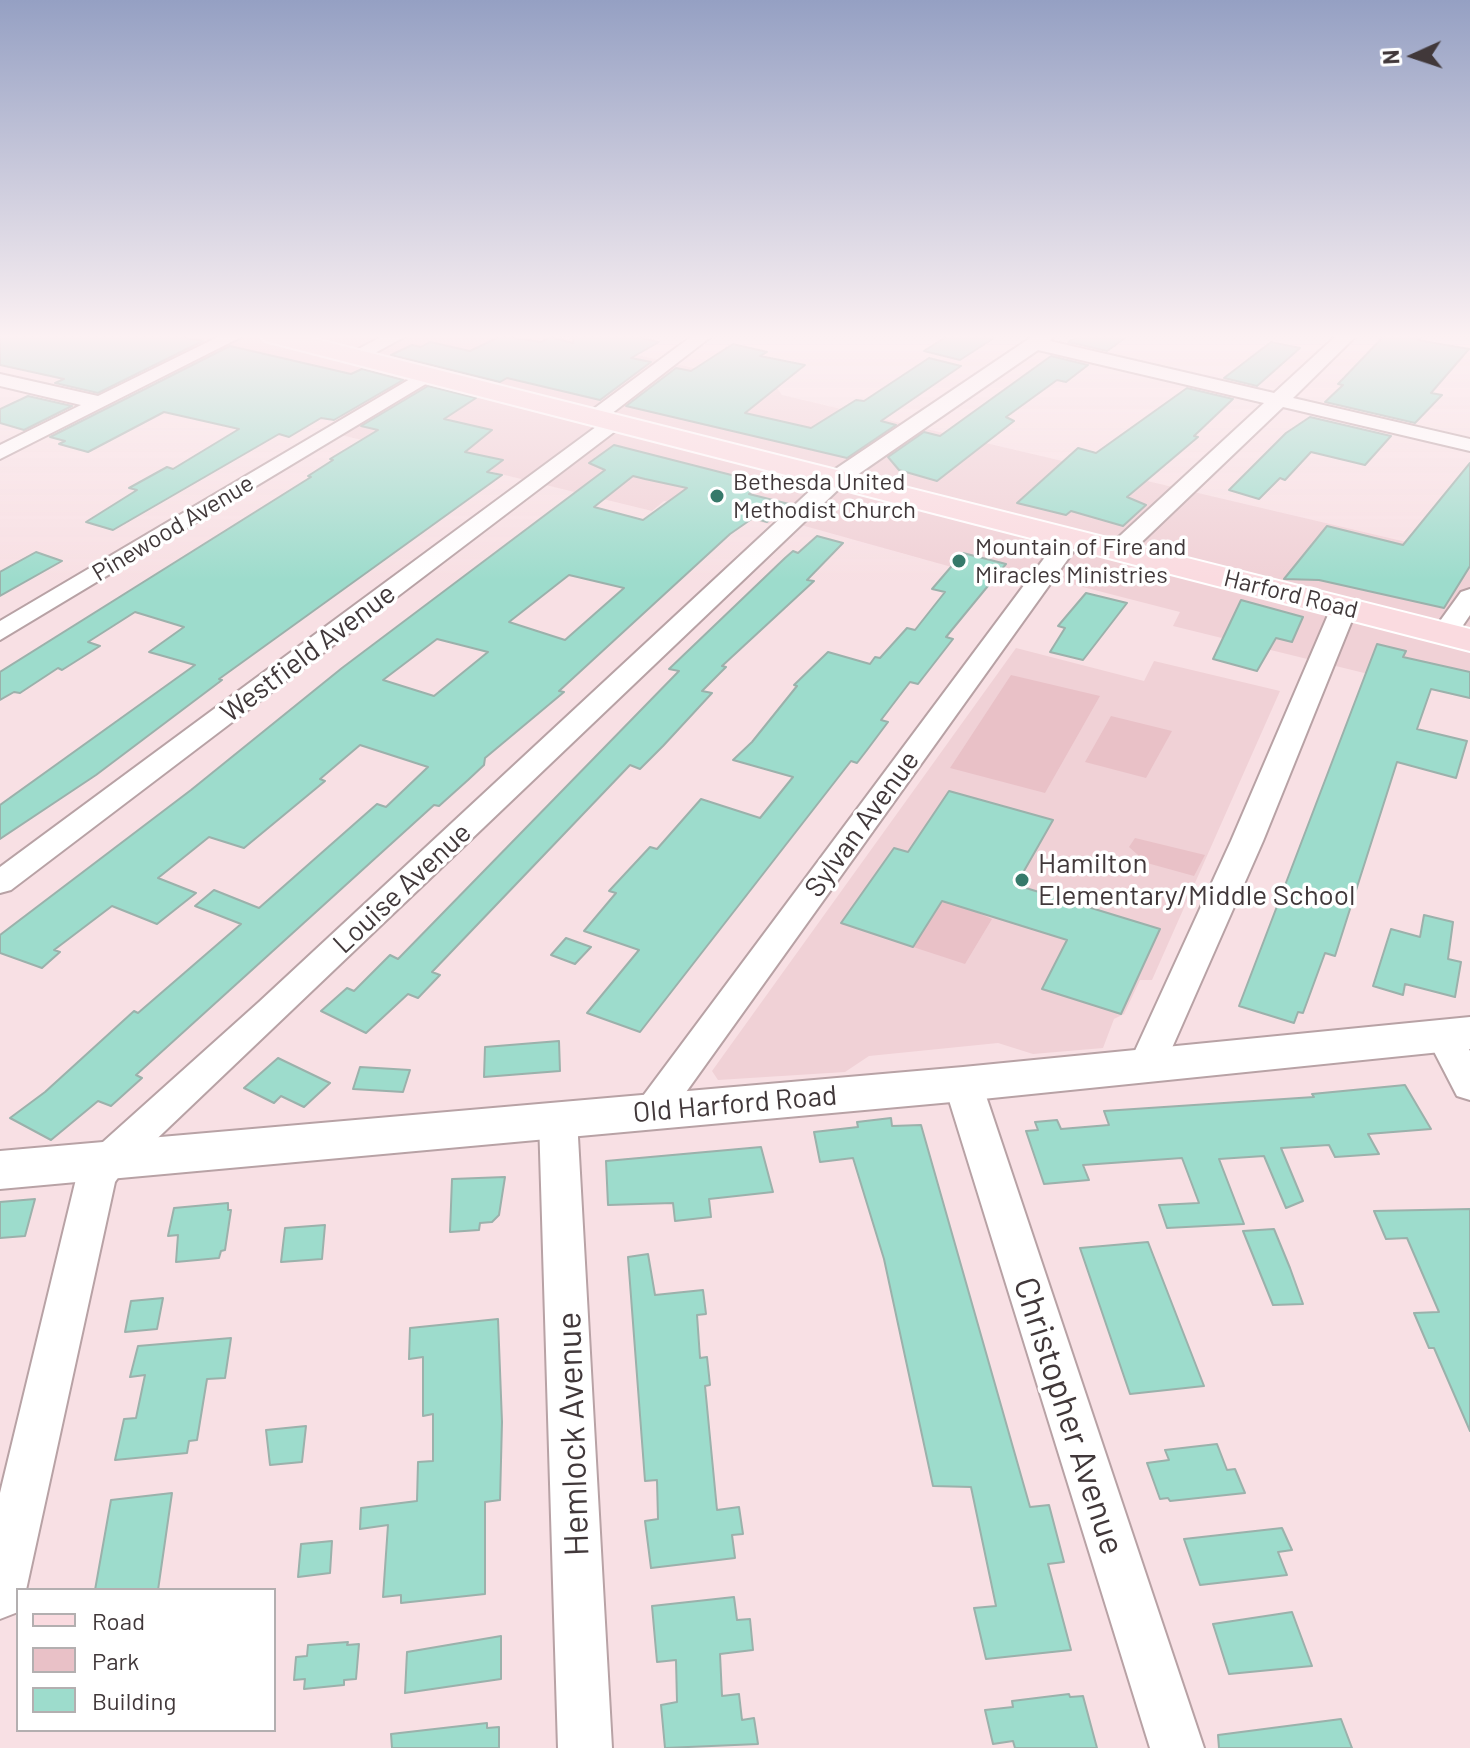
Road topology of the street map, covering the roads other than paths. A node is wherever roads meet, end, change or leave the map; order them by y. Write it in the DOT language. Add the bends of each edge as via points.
graph roads {
  1 [pos="71,418"];
  2 [pos="356,418"];
  3 [pos="595,418"];
  4 [pos="608,418"];
  5 [pos="926,418"];
  6 [pos="1260,418"];
  7 [pos="1357,418"];
  8 [pos="605,420"];
  9 [pos="1470,445"];
  10 [pos="0,453"];
  11 [pos="836,479"];
  12 [pos="1071,538"];
  13 [pos="1118,551"];
  14 [pos="1470,597"];
  15 [pos="1344,608"];
  16 [pos="0,632"];
  17 [pos="1457,637"];
  18 [pos="0,883"];
  19 [pos="1457,1034"];
  20 [pos="1146,1066"];
  21 [pos="963,1084"];
  22 [pos="1470,1086"];
  23 [pos="653,1110"];
  24 [pos="558,1119"];
  25 [pos="108,1161"];
  26 [pos="0,1170"];
  27 [pos="0,1595"];
  28 [pos="585,1748"];
  29 [pos="1177,1748"];
  1 -- 10 [label="street"];
  2 -- 16 [label="street, Pinewood Avenue"];
  3 -- 8 [label="main road, Harford Road"];
  4 -- 8 [label="street, Westfield Avenue"];
  5 -- 11 [label="street, Louise Avenue"];
  6 -- 13 [label="street"];
  7 -- 9 [label="street"];
  8 -- 11 [label="main road, Harford Road"];
  8 -- 18 [label="street, Westfield Avenue"];
  11 -- 12 [label="main road, Harford Road"];
  11 -- 25 [label="street, Louise Avenue"];
  12 -- 13 [label="main road, Harford Road"];
  12 -- 23 [label="street, Sylvan Avenue"];
  13 -- 15 [label="main road, Harford Road"];
  14 -- 17 [label="street"];
  15 -- 17 [label="main road, Harford Road"];
  15 -- 20 [label="street"];
  19 -- 20 [label="street, Old Harford Road"];
  19 -- 22 [label="street"];
  20 -- 21 [label="street, Old Harford Road"];
  21 -- 23 [label="street, Old Harford Road"];
  21 -- 29 [label="street, Christopher Avenue"];
  23 -- 24 [label="street, Old Harford Road"];
  24 -- 25 [label="street, Old Harford Road"];
  24 -- 28 [label="street, Hemlock Avenue"];
  25 -- 26 [label="street, Old Harford Road"];
  25 -- 27 [label="street, Louise Avenue" via="96,1179"];
}
